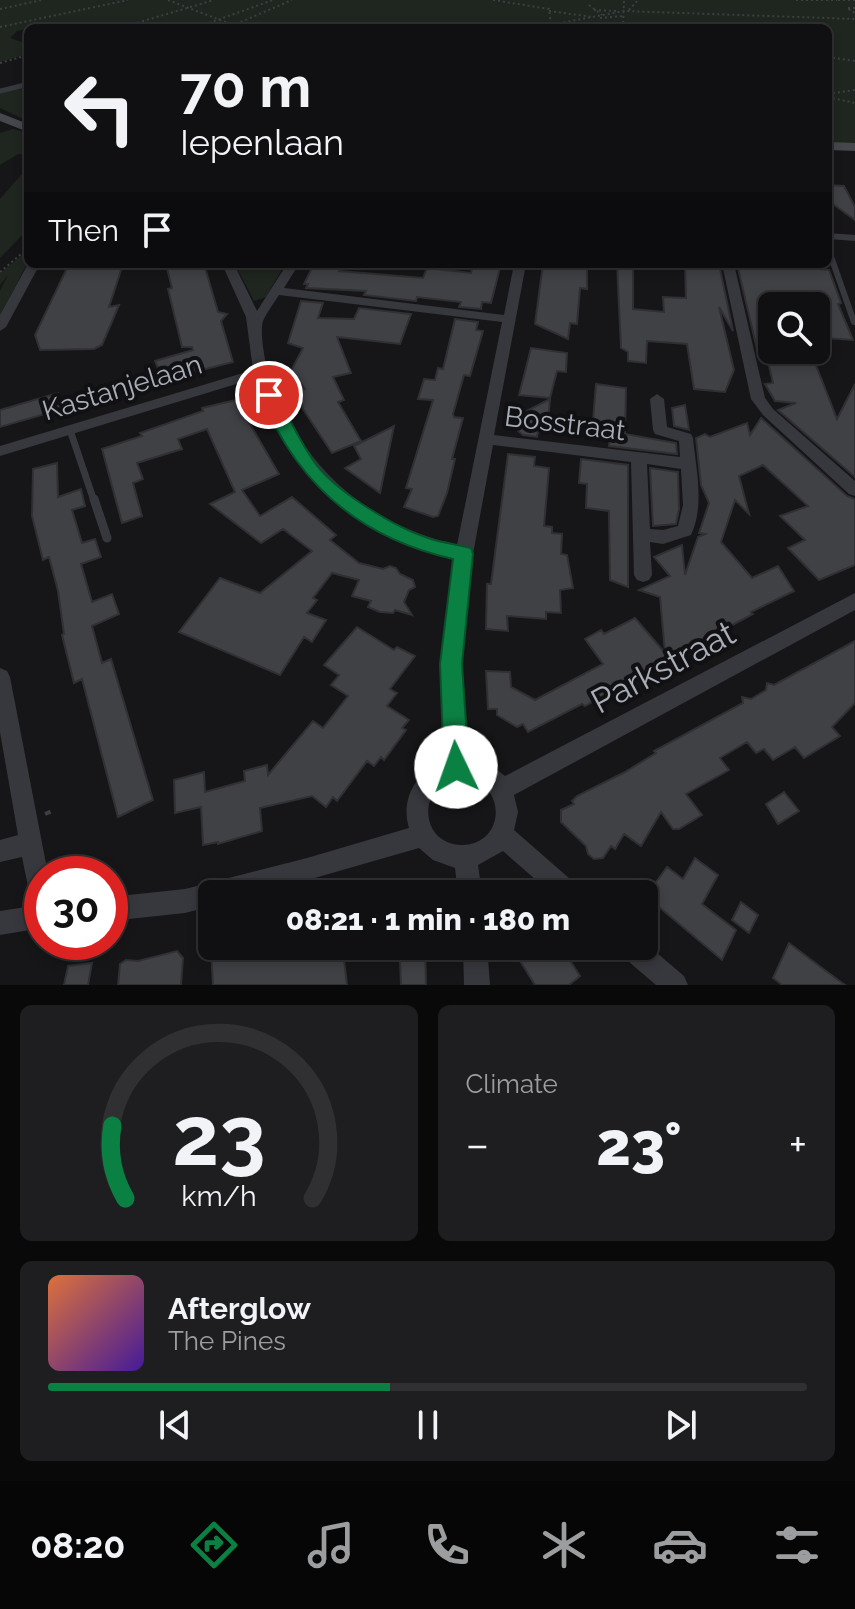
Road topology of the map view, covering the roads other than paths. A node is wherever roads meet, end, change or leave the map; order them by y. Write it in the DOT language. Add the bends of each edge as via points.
graph roads {
  1 [pos="24,85"];
  2 [pos="0,91"];
  3 [pos="0,117"];
  4 [pos="24,126"];
  5 [pos="832,146"];
  6 [pos="855,147"];
  7 [pos="832,236"];
  8 [pos="855,238"];
  9 [pos="832,259"];
  10 [pos="32,268"];
  11 [pos="230,268"];
  12 [pos="291,268"];
  13 [pos="519,268"];
  14 [pos="729,268"];
  15 [pos="277,291"];
  16 [pos="509,319"];
  17 [pos="854,322"];
  18 [pos="255,324"];
  19 [pos="0,327"];
  20 [pos="260,372"];
  21 [pos="657,399"];
  22 [pos="70,430"];
  23 [pos="486,439"];
  24 [pos="0,451"];
  25 [pos="639,458"];
  26 [pos="688,464"];
  27 [pos="855,490"];
  28 [pos="641,535"];
  29 [pos="107,538"];
  30 [pos="464,554"];
  31 [pos="643,575"];
  32 [pos="855,601"];
  33 [pos="0,677"];
  34 [pos="456,767"];
  35 [pos="501,790"];
  36 [pos="501,834"];
  37 [pos="424,835"];
  38 [pos="31,844"];
  39 [pos="0,851"];
  40 [pos="33,856"];
  41 [pos="466,858"];
  42 [pos="468,880"];
  43 [pos="554,880"];
  44 [pos="128,907"];
  45 [pos="24,919"];
  46 [pos="0,923"];
  47 [pos="476,960"];
  48 [pos="646,960"];
  49 [pos="477,985"];
  50 [pos="675,985"];
  1 -- 2 [label="lane"];
  3 -- 4 [label="street"];
  5 -- 6 [label="street"];
  7 -- 8 [label="street"];
  9 -- 17 [label="lane"];
  10 -- 19 [label="street"];
  11 -- 18 [label="street"];
  12 -- 15 [label="street"];
  13 -- 16 [label="street, Bosstraat"];
  14 -- 27 [label="street" via="758,399"];
  15 -- 16 [label="street"];
  15 -- 18 [label="street"];
  16 -- 23 [label="street, Bosstraat"];
  18 -- 20 [label="street"];
  20 -- 22 [label="street, Kastanjelaan"];
  20 -- 30 [label="street" via="278,418 313,473 384,526 421,544"];
  21 -- 26 [label="street, Bosstraat" via="660,430 686,438"];
  22 -- 24 [label="street, Kastanjelaan"];
  22 -- 29 [label="lane"];
  23 -- 25 [label="street, Bosstraat"];
  23 -- 30 [label="street, Bosstraat"];
  25 -- 26 [label="street, Bosstraat"];
  25 -- 28 [label="street, Bosstraat"];
  26 -- 28 [label="street, Bosstraat" via="691,505 685,530 663,537"];
  28 -- 31 [label="street, Bosstraat"];
  30 -- 34 [label="street, Bosstraat" via="451,664"];
  32 -- 35 [label="street, Parkstraat"];
  33 -- 38 [label="street"];
  34 -- 35 [label="street" via="481,772"];
  34 -- 37 [label="street" via="438,773 420,795"];
  35 -- 36 [label="street" via="507,812"];
  36 -- 41 [label="street" via="487,851"];
  36 -- 43 [label="street"];
  37 -- 41 [label="street" via="447,855"];
  37 -- 44 [label="street" via="185,901"];
  38 -- 39 [label="street"];
  38 -- 40 [label="street"];
  41 -- 42 [label="street"];
  45 -- 46 [label="street"];
  47 -- 49 [label="street"];
  48 -- 50 [label="street"];
}
